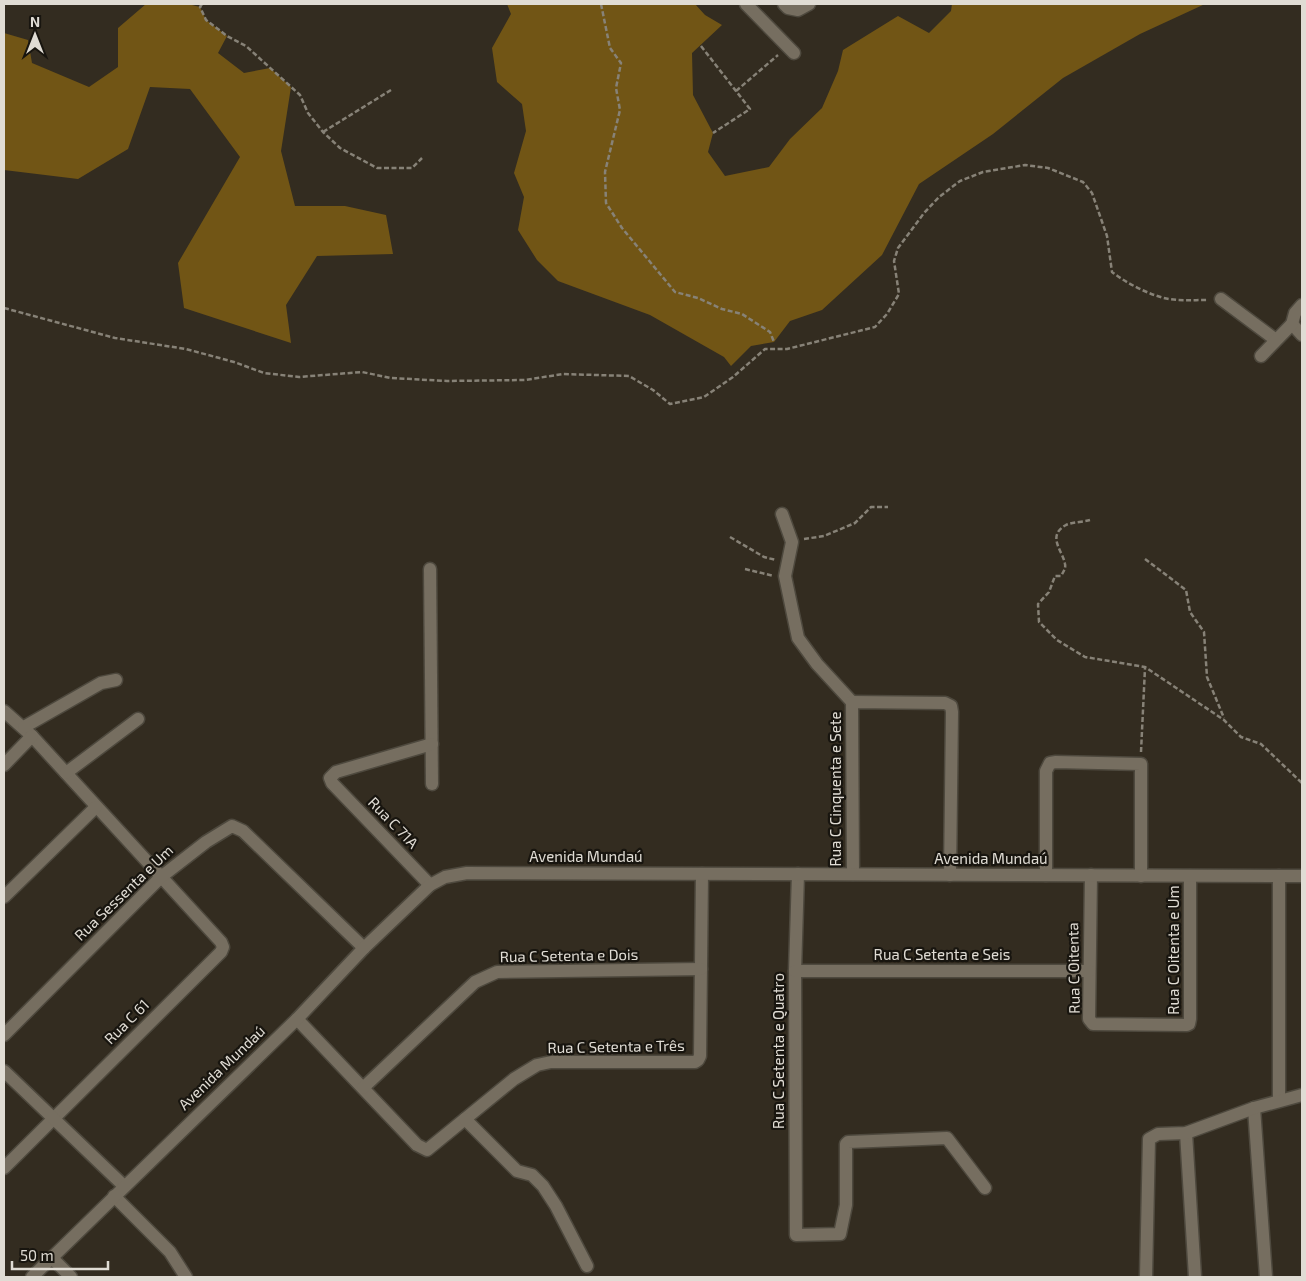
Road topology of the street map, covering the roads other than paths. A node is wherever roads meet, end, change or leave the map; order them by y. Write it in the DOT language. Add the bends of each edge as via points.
graph roads {
  1 [pos="746,4"];
  2 [pos="784,4"];
  3 [pos="809,4"];
  4 [pos="791,50"];
  5 [pos="1220,299"];
  6 [pos="1302,305"];
  7 [pos="1292,324"];
  8 [pos="1302,335"];
  9 [pos="1276,340"];
  10 [pos="1261,356"];
  11 [pos="782,514"];
  12 [pos="430,569"];
  13 [pos="116,680"];
  14 [pos="852,702"];
  15 [pos="4,711"];
  16 [pos="138,719"];
  17 [pos="28,732"];
  18 [pos="432,744"];
  19 [pos="4,765"];
  20 [pos="66,773"];
  21 [pos="432,784"];
  22 [pos="96,807"];
  23 [pos="702,874"];
  24 [pos="798,874"];
  25 [pos="852,874"];
  26 [pos="950,875"];
  27 [pos="1046,875"];
  28 [pos="1091,875"];
  29 [pos="1141,876"];
  30 [pos="1190,876"];
  31 [pos="1279,876"];
  32 [pos="1302,876"];
  33 [pos="161,877"];
  34 [pos="430,884"];
  35 [pos="4,897"];
  36 [pos="364,948"];
  37 [pos="700,969"];
  38 [pos="795,971"];
  39 [pos="1088,971"];
  40 [pos="297,1018"];
  41 [pos="1189,1024"];
  42 [pos="4,1035"];
  43 [pos="4,1071"];
  44 [pos="363,1088"];
  45 [pos="1302,1095"];
  46 [pos="1279,1100"];
  47 [pos="1254,1108"];
  48 [pos="465,1119"];
  49 [pos="53,1120"];
  50 [pos="1186,1133"];
  51 [pos="4,1168"];
  52 [pos="124,1186"];
  53 [pos="985,1188"];
  54 [pos="114,1196"];
  55 [pos="52,1258"];
  56 [pos="587,1266"];
  57 [pos="32,1277"];
  58 [pos="71,1277"];
  59 [pos="186,1277"];
  60 [pos="1146,1277"];
  61 [pos="1195,1277"];
  62 [pos="1266,1277"];
  1 -- 4 [label="street"];
  2 -- 3 [label="street" via="798,10"];
  5 -- 9 [label="street"];
  6 -- 7 [label="street"];
  7 -- 8 [label="street"];
  7 -- 9 [label="street"];
  9 -- 10 [label="street"];
  11 -- 14 [label="street" via="792,542 785,576 798,638"];
  12 -- 18 [label="street"];
  13 -- 17 [label="street" via="101,683"];
  14 -- 25 [label="street, Rua C Cinquenta e Sete"];
  14 -- 26 [label="street, Rua C Cinquenta e Sete" via="944,703 951,706"];
  15 -- 17 [label="street"];
  16 -- 20 [label="street"];
  17 -- 19 [label="street"];
  17 -- 20 [label="street"];
  18 -- 21 [label="street"];
  18 -- 34 [label="street, Rua C 71A" via="336,772 330,778"];
  20 -- 22 [label="street"];
  22 -- 33 [label="street"];
  22 -- 35 [label="street"];
  23 -- 24 [label="street, Avenida Mundaú"];
  23 -- 34 [label="street, Avenida Mundaú" via="467,873"];
  23 -- 37 [label="street, Rua C Setenta e Três"];
  24 -- 25 [label="street, Avenida Mundaú"];
  24 -- 38 [label="street, Rua C Setenta e Quatro"];
  25 -- 26 [label="street, Avenida Mundaú"];
  26 -- 27 [label="street, Avenida Mundaú"];
  27 -- 28 [label="street, Avenida Mundaú"];
  27 -- 29 [label="street" via="1046,771 1050,763 1141,764"];
  28 -- 29 [label="street, Avenida Mundaú"];
  28 -- 39 [label="street, Rua C Oitenta"];
  29 -- 30 [label="street, Avenida Mundaú"];
  30 -- 31 [label="street, Avenida Mundaú"];
  30 -- 41 [label="street, Rua C Oitenta e Um"];
  31 -- 32 [label="street, Avenida Mundaú"];
  31 -- 46 [label="street"];
  33 -- 36 [label="street, Rua Sessenta e Um" via="232,826 243,831"];
  33 -- 42 [label="street, Rua Sessenta e Um"];
  33 -- 49 [label="street, Rua C 61" via="221,942 221,952"];
  34 -- 36 [label="street, Avenida Mundaú"];
  36 -- 40 [label="street, Avenida Mundaú"];
  37 -- 44 [label="street, Rua C Setenta e Dois" via="497,972 475,982"];
  37 -- 48 [label="street, Rua C Setenta e Três" via="700,1056 695,1062 551,1062 537,1065 514,1079"];
  38 -- 39 [label="street, Rua C Setenta e Seis"];
  38 -- 53 [label="street, Rua C Setenta e Quatro" via="796,1235 840,1234 846,1204 848,1142 947,1138"];
  39 -- 41 [label="street, Rua C Oitenta" via="1089,1019 1093,1024"];
  40 -- 44 [label="street"];
  40 -- 52 [label="street, Avenida Mundaú"];
  43 -- 49 [label="street"];
  44 -- 48 [label="street, Rua C Setenta e Três" via="417,1145 427,1150"];
  45 -- 46 [label="street"];
  46 -- 47 [label="street"];
  47 -- 50 [label="street"];
  47 -- 62 [label="street"];
  48 -- 56 [label="street" via="517,1172 532,1175 543,1186"];
  49 -- 51 [label="street, Rua C 61"];
  49 -- 52 [label="street"];
  50 -- 60 [label="street" via="1158,1134 1149,1139"];
  50 -- 61 [label="street"];
  52 -- 54 [label="street, Avenida Mundaú"];
  54 -- 55 [label="street, Avenida Mundaú"];
  54 -- 59 [label="street" via="170,1252"];
  55 -- 57 [label="street, Avenida Mundaú"];
  55 -- 58 [label="street"];
}
